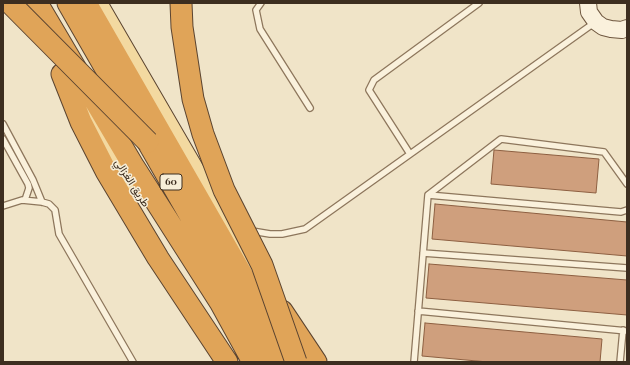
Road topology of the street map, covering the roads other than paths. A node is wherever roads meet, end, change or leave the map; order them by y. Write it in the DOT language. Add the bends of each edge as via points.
graph roads {
  1 [pos="10,3"];
  2 [pos="19,3"];
  3 [pos="68,3"];
  4 [pos="86,3"];
  5 [pos="98,3"];
  6 [pos="181,3"];
  7 [pos="261,3"];
  8 [pos="478,3"];
  9 [pos="588,3"];
  10 [pos="42,11"];
  11 [pos="596,22"];
  12 [pos="627,28"];
  13 [pos="611,29"];
  14 [pos="627,40"];
  15 [pos="62,74"];
  16 [pos="310,108"];
  17 [pos="3,124"];
  18 [pos="3,139"];
  19 [pos="148,142"];
  20 [pos="410,154"];
  21 [pos="627,184"];
  22 [pos="428,195"];
  23 [pos="25,200"];
  24 [pos="42,202"];
  25 [pos="3,206"];
  26 [pos="627,210"];
  27 [pos="228,227"];
  28 [pos="423,253"];
  29 [pos="627,268"];
  30 [pos="418,312"];
  31 [pos="625,330"];
  32 [pos="133,362"];
  33 [pos="227,362"];
  34 [pos="247,362"];
  35 [pos="253,362"];
  36 [pos="274,362"];
  37 [pos="293,362"];
  38 [pos="296,362"];
  39 [pos="307,362"];
  40 [pos="316,362"];
  41 [pos="414,362"];
  42 [pos="620,362"];
  1 -- 19 [label="highway, bridge"];
  2 -- 15 [label="main road, طريق الغزالي"];
  3 -- 19 [label="highway, 60, bridge"];
  4 -- 37 [label="highway, 60"];
  5 -- 27 [label="main road"];
  6 -- 38 [label="highway, bridge" via="193,99 203,134 224,190 262,265"];
  7 -- 16 [label="lane" via="256,10 260,29"];
  8 -- 20 [label="lane" via="374,80 369,90"];
  9 -- 11 [label="street" via="589,12"];
  10 -- 35 [label="highway" via="134,167 220,302"];
  11 -- 13 [label="street"];
  11 -- 20 [label="lane"];
  12 -- 13 [label="street"];
  13 -- 14 [label="street"];
  15 -- 33 [label="highway" via="81,122 106,170 158,258"];
  15 -- 34 [label="main road, طريق الغزالي"];
  17 -- 24 [label="lane"];
  18 -- 23 [label="lane" via="28,184"];
  19 -- 36 [label="highway, 60"];
  20 -- 27 [label="lane" via="305,230 282,234"];
  21 -- 22 [label="lane" via="604,152 501,139"];
  22 -- 26 [label="lane" via="621,212"];
  22 -- 28 [label="lane"];
  23 -- 24 [label="lane"];
  23 -- 25 [label="lane"];
  24 -- 32 [label="lane" via="55,210 59,234"];
  27 -- 39 [label="main road"];
  27 -- 40 [label="highway"];
  28 -- 29 [label="lane"];
  28 -- 30 [label="lane"];
  30 -- 31 [label="lane"];
  30 -- 41 [label="lane"];
  31 -- 42 [label="lane"];
}
